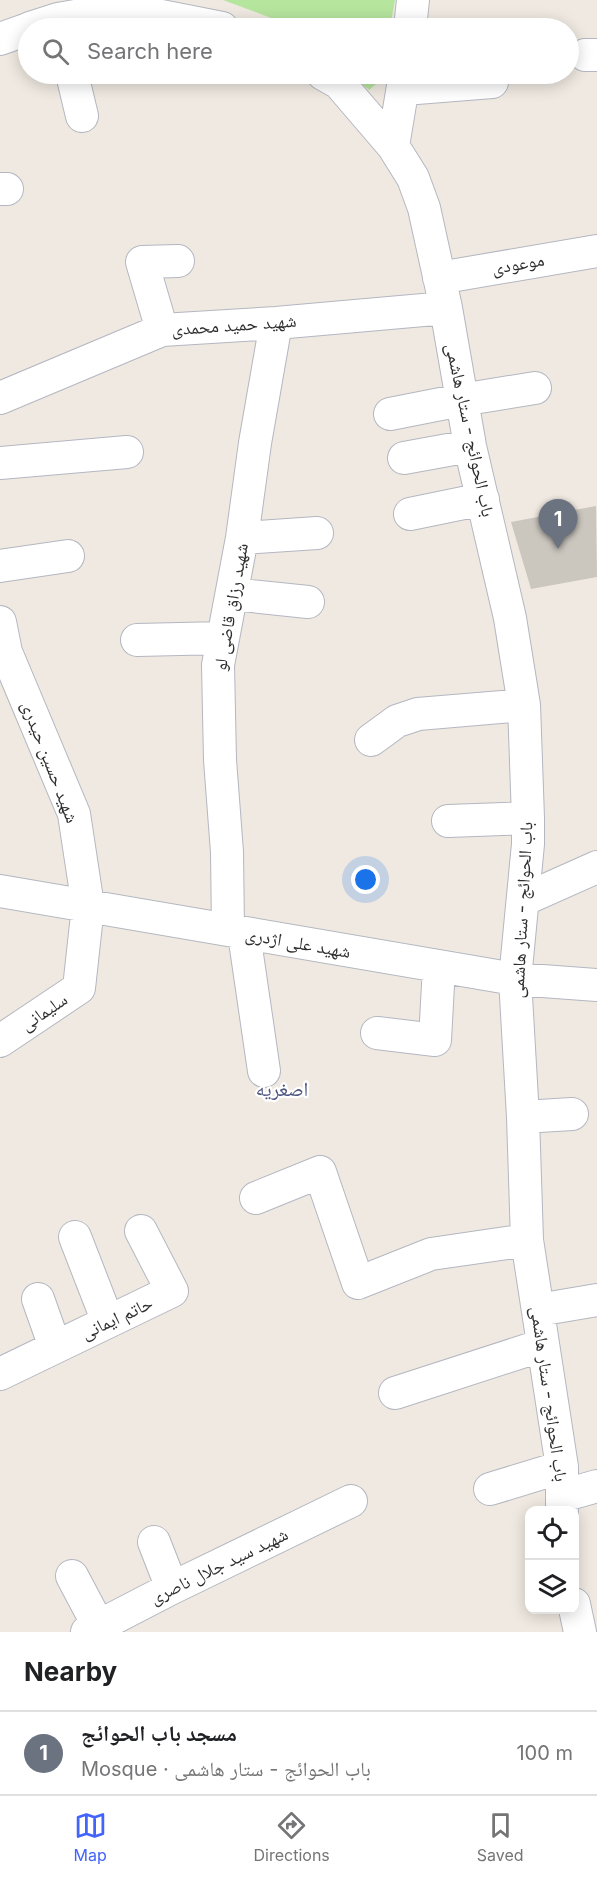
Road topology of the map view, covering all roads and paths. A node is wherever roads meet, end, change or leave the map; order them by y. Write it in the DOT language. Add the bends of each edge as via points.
graph roads {
  1 [pos="412,0"];
  2 [pos="78,18"];
  3 [pos="172,18"];
  4 [pos="411,18"];
  5 [pos="18,34"];
  6 [pos="0,39"];
  7 [pos="74,84"];
  8 [pos="340,84"];
  9 [pos="404,84"];
  10 [pos="82,116"];
  11 [pos="393,146"];
  12 [pos="597,251"];
  13 [pos="178,261"];
  14 [pos="439,278"];
  15 [pos="446,308"];
  16 [pos="276,323"];
  17 [pos="162,330"];
  18 [pos="536,388"];
  19 [pos="0,398"];
  20 [pos="461,400"];
  21 [pos="390,414"];
  22 [pos="470,446"];
  23 [pos="127,452"];
  24 [pos="404,458"];
  25 [pos="0,463"];
  26 [pos="483,499"];
  27 [pos="410,514"];
  28 [pos="317,533"];
  29 [pos="242,538"];
  30 [pos="68,556"];
  31 [pos="0,566"];
  32 [pos="232,594"];
  33 [pos="309,602"];
  34 [pos="0,622"];
  35 [pos="223,638"];
  36 [pos="137,640"];
  37 [pos="524,705"];
  38 [pos="371,740"];
  39 [pos="528,818"];
  40 [pos="448,821"];
  41 [pos="597,867"];
  42 [pos="0,891"];
  43 [pos="523,900"];
  44 [pos="88,906"];
  45 [pos="236,932"];
  46 [pos="439,966"];
  47 [pos="515,979"];
  48 [pos="597,985"];
  49 [pos="377,1033"];
  50 [pos="0,1041"];
  51 [pos="264,1071"];
  52 [pos="572,1114"];
  53 [pos="523,1117"];
  54 [pos="256,1198"];
  55 [pos="141,1231"];
  56 [pos="75,1237"];
  57 [pos="527,1240"];
  58 [pos="38,1299"];
  59 [pos="597,1300"];
  60 [pos="538,1310"];
  61 [pos="108,1322"];
  62 [pos="543,1345"];
  63 [pos="56,1347"];
  64 [pos="0,1374"];
  65 [pos="395,1393"];
  66 [pos="597,1486"];
  67 [pos="490,1489"];
  68 [pos="562,1491"];
  69 [pos="351,1501"];
  70 [pos="154,1542"];
  71 [pos="72,1576"];
  72 [pos="172,1588"];
  73 [pos="576,1614"];
  74 [pos="93,1630"];
  75 [pos="580,1632"];
  1 -- 4 [label="street"];
  2 -- 3 [label="street" via="121,8"];
  5 -- 6 [label="street"];
  7 -- 10 [label="street"];
  8 -- 11 [label="street, باب الحوائج - ستار هاشمی"];
  9 -- 11 [label="street"];
  11 -- 14 [label="street, باب الحوائج - ستار هاشمی" via="414,178"];
  12 -- 14 [label="street, موعودی"];
  13 -- 17 [label="street" via="142,262"];
  14 -- 15 [label="street, باب الحوائج - ستار هاشمی"];
  15 -- 16 [label="street, شهید حمید محمدی"];
  15 -- 20 [label="street, باب الحوائج - ستار هاشمی"];
  16 -- 17 [label="street, شهید حمید محمدی"];
  16 -- 29 [label="street, شهید رزاق قاضی لو"];
  17 -- 19 [label="street, شهید حمید محمدی"];
  18 -- 20 [label="street"];
  20 -- 21 [label="street"];
  20 -- 22 [label="street, باب الحوائج - ستار هاشمی"];
  22 -- 24 [label="street"];
  22 -- 26 [label="street, باب الحوائج - ستار هاشمی"];
  23 -- 25 [label="street"];
  26 -- 27 [label="street"];
  26 -- 37 [label="street, باب الحوائج - ستار هاشمی" via="510,618"];
  28 -- 29 [label="street"];
  29 -- 32 [label="street, شهید رزاق قاضی لو"];
  30 -- 31 [label="street"];
  32 -- 33 [label="street"];
  32 -- 35 [label="street, شهید رزاق قاضی لو"];
  34 -- 44 [label="street, شهید حسین حیدری" via="6,652 74,814"];
  35 -- 36 [label="street"];
  35 -- 45 [label="street, شهید رزاق قاضی لو" via="218,665 220,760"];
  37 -- 38 [label="street" via="418,714 397,721"];
  37 -- 39 [label="street, باب الحوائج - ستار هاشمی"];
  39 -- 40 [label="street"];
  39 -- 43 [label="street, باب الحوائج - ستار هاشمی"];
  41 -- 43 [label="street"];
  42 -- 44 [label="street, شهید علی اژدری"];
  43 -- 47 [label="street, باب الحوائج - ستار هاشمی"];
  44 -- 45 [label="street, شهید علی اژدری"];
  44 -- 50 [label="street, سلیمانی" via="79,988"];
  45 -- 46 [label="street, شهید علی اژدری"];
  45 -- 51 [label="street, شهید رزاق قاضی لو"];
  46 -- 47 [label="street, شهید علی اژدری"];
  46 -- 49 [label="street" via="435,1040"];
  47 -- 48 [label="street, شهید علی اژدری"];
  47 -- 53 [label="street, باب الحوائج - ستار هاشمی"];
  52 -- 53 [label="street"];
  53 -- 57 [label="street, باب الحوائج - ستار هاشمی"];
  54 -- 57 [label="street" via="320,1172 358,1283 431,1254"];
  55 -- 61 [label="street, حاتم ایمانی" via="172,1291"];
  56 -- 61 [label="street"];
  57 -- 60 [label="street, باب الحوائج - ستار هاشمی"];
  58 -- 63 [label="street"];
  59 -- 60 [label="street"];
  60 -- 62 [label="street, باب الحوائج - ستار هاشمی"];
  61 -- 63 [label="street, حاتم ایمانی"];
  62 -- 65 [label="street"];
  62 -- 68 [label="street, باب الحوائج - ستار هاشمی"];
  63 -- 64 [label="street, حاتم ایمانی"];
  66 -- 68 [label="street"];
  67 -- 68 [label="street"];
  69 -- 72 [label="street, شهید سید جلال ناصری"];
  70 -- 72 [label="street"];
  71 -- 74 [label="street"];
  72 -- 74 [label="street, شهید سید جلال ناصری"];
  73 -- 75 [label="street"];
}
